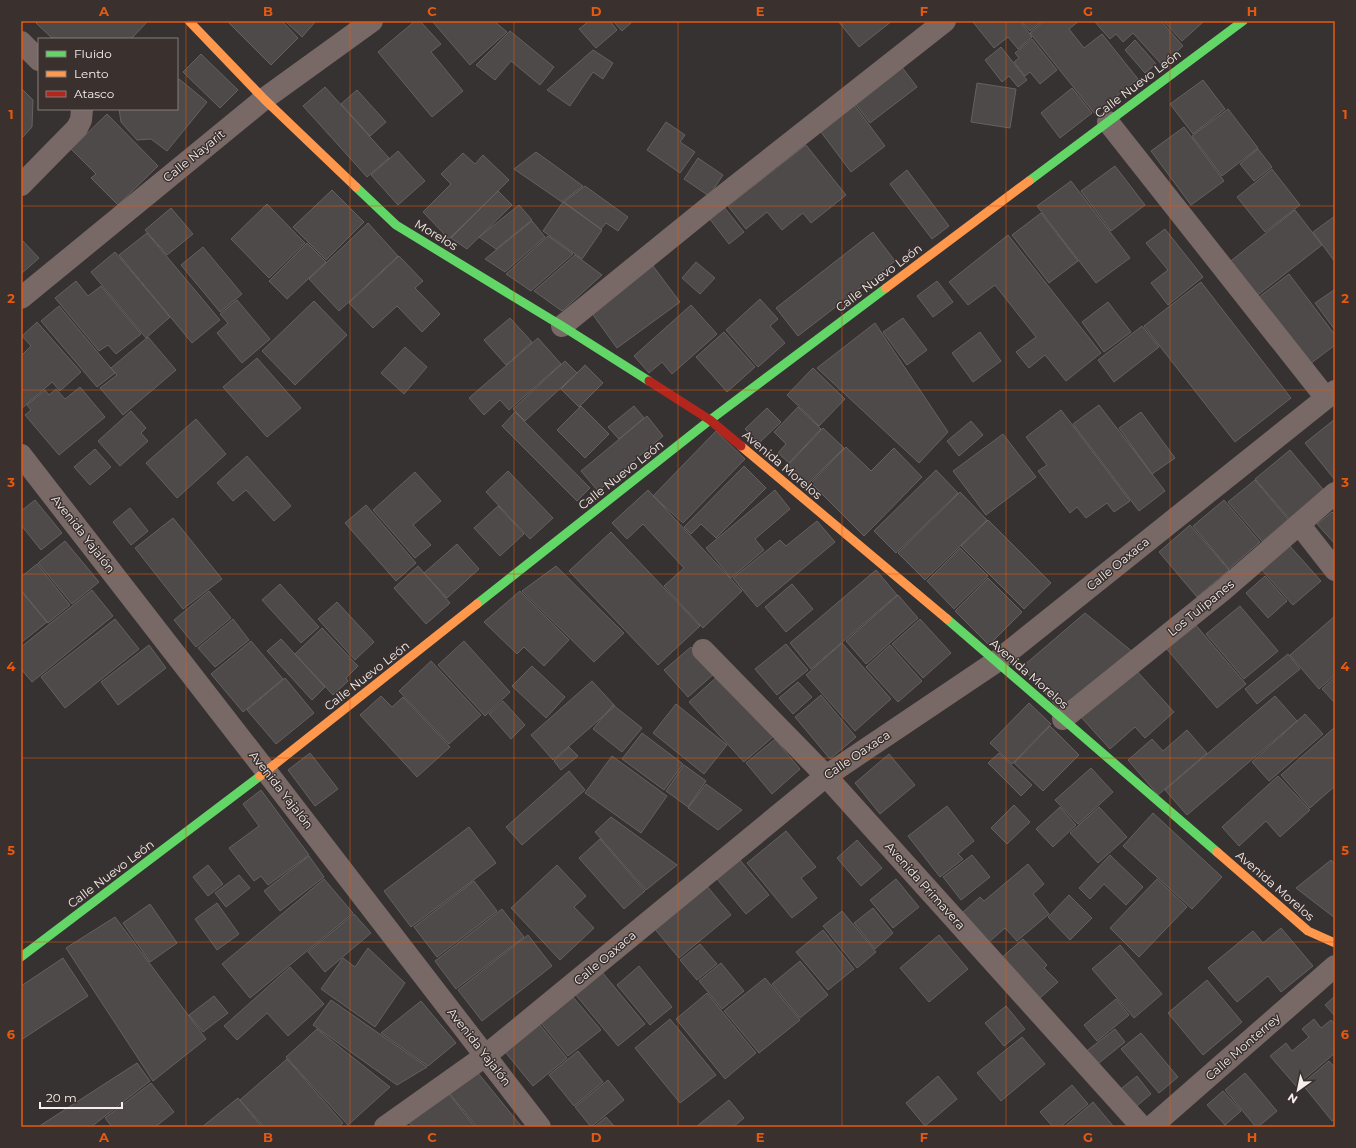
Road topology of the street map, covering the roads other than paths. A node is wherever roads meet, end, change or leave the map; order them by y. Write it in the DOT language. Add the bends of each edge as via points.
graph roads {
  1 [pos="189,21"];
  2 [pos="372,21"];
  3 [pos="945,21"];
  4 [pos="1243,21"];
  5 [pos="21,42"];
  6 [pos="38,59"];
  7 [pos="264,98"];
  8 [pos="82,110"];
  9 [pos="1108,122"];
  10 [pos="21,185"];
  11 [pos="21,298"];
  12 [pos="562,326"];
  13 [pos="1331,395"];
  14 [pos="710,420"];
  15 [pos="21,455"];
  16 [pos="1335,493"];
  17 [pos="1299,524"];
  18 [pos="1335,570"];
  19 [pos="703,650"];
  20 [pos="997,661"];
  21 [pos="1063,719"];
  22 [pos="266,771"];
  23 [pos="826,776"];
  24 [pos="1335,943"];
  25 [pos="21,958"];
  26 [pos="1335,966"];
  27 [pos="485,1056"];
  28 [pos="385,1127"];
  29 [pos="540,1127"];
  30 [pos="1142,1127"];
  31 [pos="1151,1127"];
  1 -- 7 [label="street, Morelos"];
  2 -- 7 [label="street, Calle Nayarit"];
  3 -- 12 [label="street"];
  4 -- 9 [label="street, Calle Nuevo León"];
  5 -- 6 [label="street"];
  7 -- 11 [label="street, Calle Nayarit"];
  7 -- 12 [label="street, Morelos" via="396,225"];
  8 -- 10 [label="street" via="78,128"];
  9 -- 13 [label="street"];
  9 -- 14 [label="street, Calle Nuevo León"];
  12 -- 14 [label="street, Morelos"];
  13 -- 20 [label="street, Calle Oaxaca"];
  14 -- 20 [label="street, Avenida Morelos"];
  14 -- 22 [label="street, Calle Nuevo León"];
  15 -- 22 [label="street, Avenida Yajalón"];
  16 -- 17 [label="street, Los Tulipanes"];
  17 -- 18 [label="street"];
  17 -- 21 [label="street, Los Tulipanes" via="1222,591"];
  19 -- 23 [label="street, Avenida Primavera"];
  20 -- 21 [label="street, Avenida Morelos"];
  20 -- 23 [label="street, Calle Oaxaca"];
  21 -- 24 [label="street, Avenida Morelos" via="1308,931"];
  22 -- 25 [label="street, Calle Nuevo León"];
  22 -- 27 [label="street, Avenida Yajalón"];
  23 -- 27 [label="street, Calle Oaxaca"];
  23 -- 30 [label="street, Avenida Primavera"];
  26 -- 31 [label="street, Calle Monterrey"];
  27 -- 28 [label="street, Calle Oaxaca"];
  27 -- 29 [label="street, Avenida Yajalón"];
}
